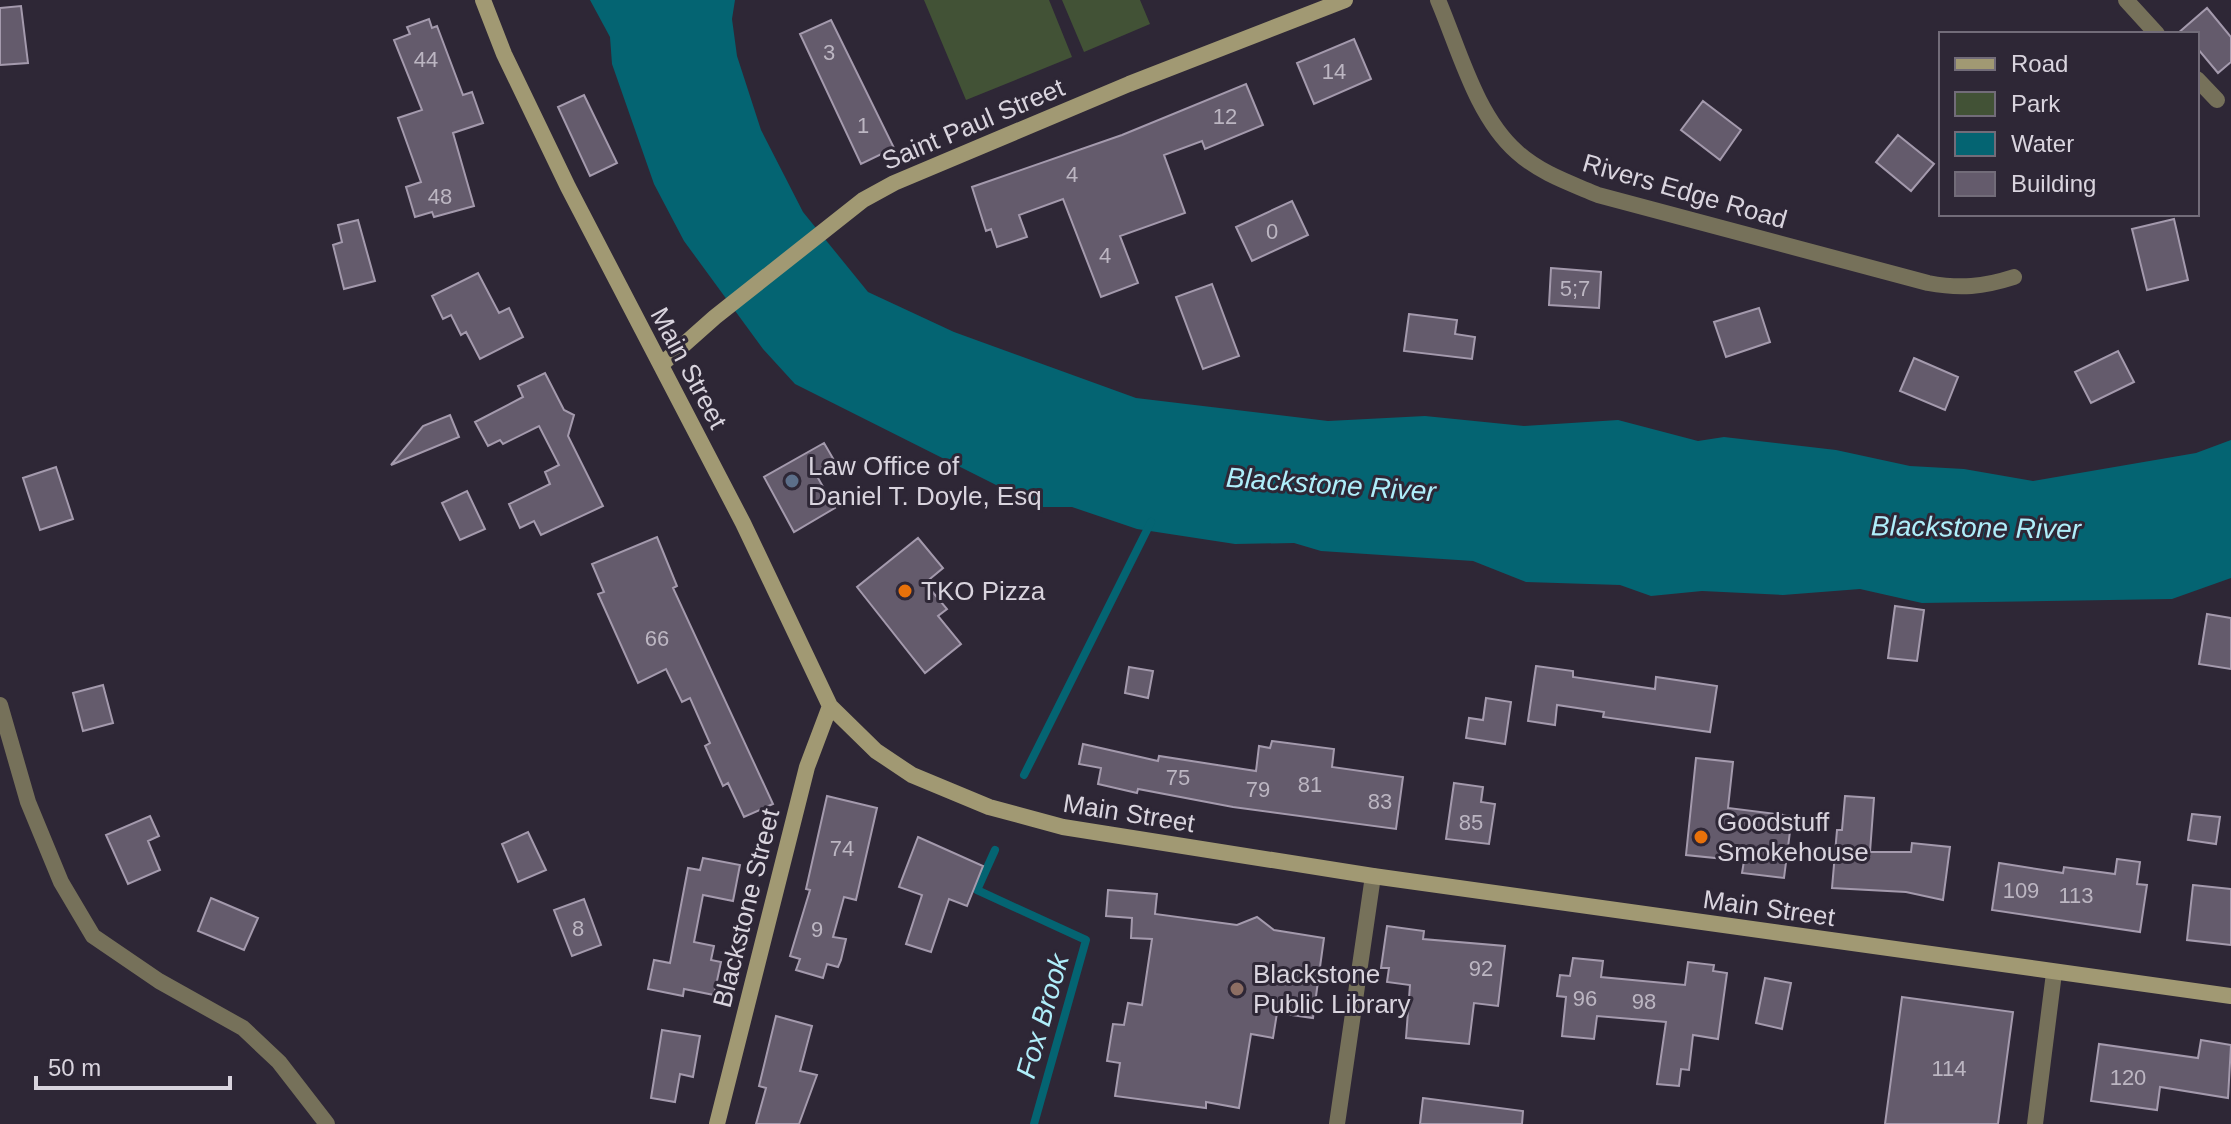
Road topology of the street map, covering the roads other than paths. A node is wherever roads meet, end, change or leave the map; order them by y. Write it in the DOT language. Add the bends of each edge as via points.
graph roads {
  1 [pos="483,0"];
  2 [pos="1345,0"];
  3 [pos="1438,0"];
  4 [pos="2126,0"];
  5 [pos="2155,32"];
  6 [pos="2199,81"];
  7 [pos="2217,100"];
  8 [pos="2014,277"];
  9 [pos="662,364"];
  10 [pos="0,705"];
  11 [pos="830,706"];
  12 [pos="1373,876"];
  13 [pos="2054,973"];
  14 [pos="2231,996"];
  15 [pos="327,1124"];
  16 [pos="717,1124"];
  17 [pos="1337,1124"];
  18 [pos="2035,1124"];
  1 -- 9 [label="main road, Main Street" via="568,187"];
  2 -- 9 [label="main road, Saint Paul Street" via="973,147 863,200"];
  3 -- 8 [label="street, Rivers Edge Road" via="1488,115 1516,152 1554,177 1598,195 1928,283 1985,287"];
  4 -- 5 [label="street"];
  6 -- 7 [label="street"];
  9 -- 11 [label="main road, Main Street"];
  10 -- 15 [label="street" via="28,802 61,882 93,936 243,1028 279,1062"];
  11 -- 12 [label="main road, Main Street" via="876,751 912,775 989,807 1063,827"];
  11 -- 16 [label="main road, Blackstone Street" via="807,767"];
  12 -- 13 [label="main road, Main Street"];
  12 -- 17 [label="street"];
  13 -- 14 [label="main road, Main Street"];
  13 -- 18 [label="street"];
}
